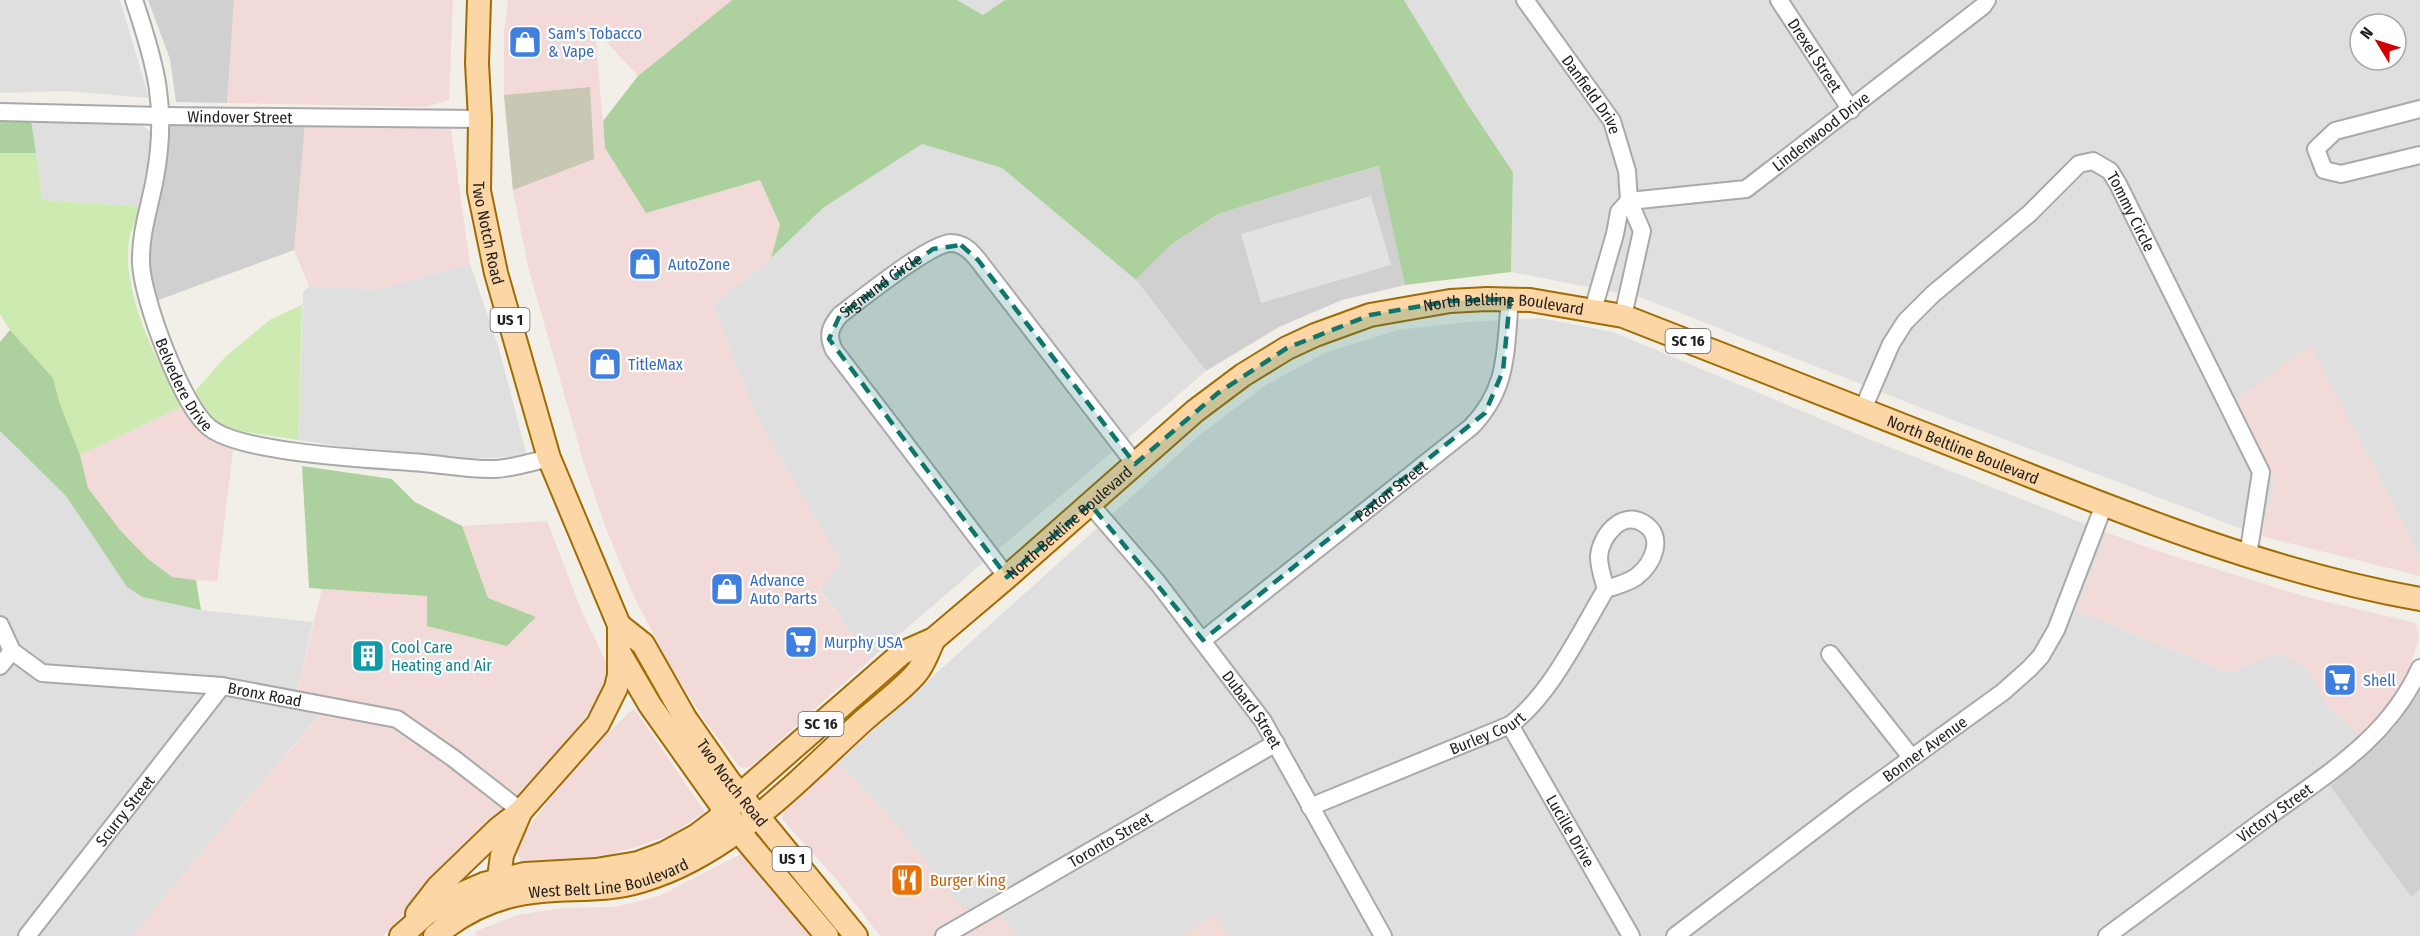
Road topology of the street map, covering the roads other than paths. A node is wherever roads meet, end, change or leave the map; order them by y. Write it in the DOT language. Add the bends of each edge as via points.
graph roads {
  1 [pos="134,0"];
  2 [pos="479,0"];
  3 [pos="1525,0"];
  4 [pos="1779,0"];
  5 [pos="1987,0"];
  6 [pos="2420,109"];
  7 [pos="1851,110"];
  8 [pos="0,112"];
  9 [pos="162,116"];
  10 [pos="480,120"];
  11 [pos="2420,155"];
  12 [pos="1629,201"];
  13 [pos="1510,299"];
  14 [pos="1593,310"];
  15 [pos="1623,316"];
  16 [pos="1863,409"];
  17 [pos="549,458"];
  18 [pos="1135,464"];
  19 [pos="1090,504"];
  20 [pos="2104,505"];
  21 [pos="2248,556"];
  22 [pos="1007,578"];
  23 [pos="1606,589"];
  24 [pos="2420,599"];
  25 [pos="0,625"];
  26 [pos="619,625"];
  27 [pos="934,639"];
  28 [pos="1203,640"];
  29 [pos="12,651"];
  30 [pos="619,652"];
  31 [pos="1830,654"];
  32 [pos="0,666"];
  33 [pos="2420,668"];
  34 [pos="222,686"];
  35 [pos="642,694"];
  36 [pos="598,724"];
  37 [pos="1510,724"];
  38 [pos="1276,743"];
  39 [pos="1911,757"];
  40 [pos="1310,807"];
  41 [pos="764,810"];
  42 [pos="521,811"];
  43 [pos="733,813"];
  44 [pos="497,890"];
  45 [pos="401,935"];
  46 [pos="27,936"];
  47 [pos="435,936"];
  48 [pos="827,936"];
  49 [pos="856,936"];
  50 [pos="944,936"];
  51 [pos="1383,936"];
  52 [pos="1631,936"];
  53 [pos="1675,936"];
  54 [pos="2107,936"];
  1 -- 9 [label="street, Belvedere Drive" via="157,72"];
  2 -- 10 [label="main road, Two Notch Road / US 1"];
  3 -- 12 [label="street, Danfield Drive" via="1611,121 1627,171"];
  4 -- 7 [label="street, Drexel Street"];
  5 -- 7 [label="street, Lindenwood Drive"];
  6 -- 11 [label="street" via="2335,131 2316,149 2324,170 2341,174"];
  7 -- 12 [label="street, Lindenwood Drive" via="1746,189"];
  8 -- 9 [label="street, Windover Street"];
  9 -- 10 [label="street, Windover Street"];
  9 -- 17 [label="street, Belvedere Drive" via="160,150 141,251 142,281 182,387 196,413 210,428 233,440 287,450 496,469"];
  10 -- 17 [label="main road, Two Notch Road / US 1" via="479,191 496,273"];
  12 -- 14 [label="street, Danfield Drive" via="1619,212"];
  12 -- 15 [label="street, Danfield Drive" via="1642,231"];
  13 -- 14 [label="main road, North Beltline Boulevard / SC 16"];
  13 -- 18 [label="main road, North Beltline Boulevard / SC 16" via="1450,301 1396,309 1315,335 1264,361 1218,393"];
  13 -- 28 [label="street, Paxton Street" via="1503,371 1485,413"];
  14 -- 15 [label="main road, North Beltline Boulevard / SC 16"];
  15 -- 16 [label="main road, North Beltline Boulevard / SC 16"];
  16 -- 20 [label="main road, North Beltline Boulevard / SC 16"];
  16 -- 21 [label="street, Tommy Circle" via="1891,344 1905,322 2029,214 2079,164 2093,161 2110,171 2118,184 2261,472"];
  17 -- 26 [label="main road, Two Notch Road / US 1"];
  18 -- 19 [label="main road, North Beltline Boulevard / SC 16"];
  18 -- 22 [label="street, Sigmund Circle" via="978,260 961,245 952,243 933,249 840,315 830,331 834,350"];
  19 -- 22 [label="main road, North Beltline Boulevard / SC 16"];
  19 -- 28 [label="street, Dubard Street"];
  20 -- 21 [label="main road, North Beltline Boulevard / SC 16"];
  20 -- 39 [label="street, Bonner Avenue" via="2056,630 2041,656 2003,692"];
  21 -- 24 [label="main road, North Beltline Boulevard / SC 16"];
  22 -- 27 [label="main road, North Beltline Boulevard / SC 16"];
  23 -- 37 [label="street, Burley Court" via="1538,699"];
  25 -- 29 [label="street, Bronx Road"];
  26 -- 30 [label="main road, Two Notch Road / US 1"];
  26 -- 43 [label="main road, Two Notch Road" via="643,644"];
  27 -- 41 [label="main road, West Belt Line Boulevard" via="920,670"];
  27 -- 43 [label="main road, North Beltline Boulevard / SC 16" via="902,653"];
  28 -- 38 [label="street, Dubard Street"];
  29 -- 32 [label="street"];
  29 -- 34 [label="street, Bronx Road" via="42,673"];
  30 -- 35 [label="main road, Two Notch Road / US 1"];
  30 -- 36 [label="main road" via="616,688"];
  31 -- 39 [label="street"];
  33 -- 54 [label="street, Victory Street" via="2396,712 2356,752"];
  34 -- 42 [label="street, Bronx Road" via="397,719"];
  34 -- 46 [label="street, Scurry Street"];
  35 -- 36 [label="main road"];
  35 -- 43 [label="main road, Two Notch Road / US 1"];
  36 -- 42 [label="main road"];
  37 -- 40 [label="street, Burley Court"];
  37 -- 52 [label="street, Lucille Drive"];
  38 -- 40 [label="street, Dubard Street"];
  38 -- 50 [label="street, Toronto Street"];
  39 -- 53 [label="street, Bonner Avenue"];
  40 -- 51 [label="street, Dubard Street"];
  41 -- 43 [label="main road, West Belt Line Boulevard"];
  41 -- 49 [label="main road, Two Notch Road / US 1"];
  42 -- 44 [label="main road" via="502,855"];
  42 -- 45 [label="main road" via="438,887"];
  43 -- 44 [label="main road, West Belt Line Boulevard" via="692,861 641,881 597,889"];
  43 -- 48 [label="main road"];
  44 -- 45 [label="main road, West Belt Line Boulevard" via="456,896"];
  44 -- 47 [label="main road, West Belt Line Boulevard"];
}
